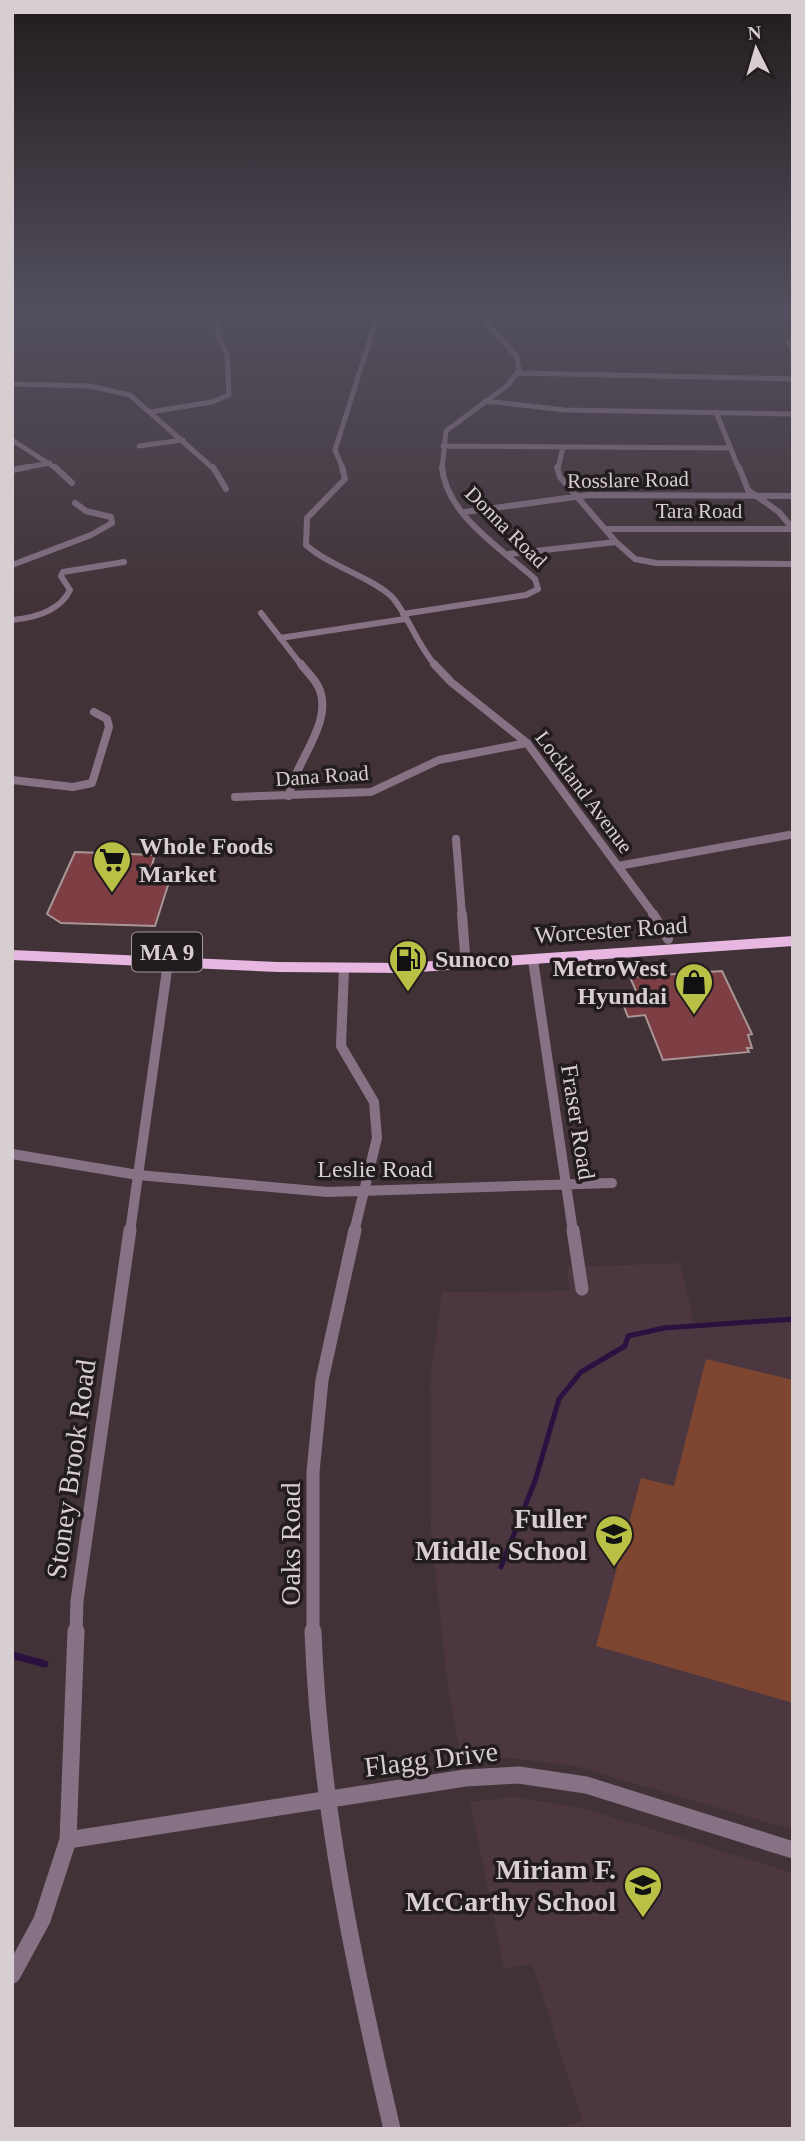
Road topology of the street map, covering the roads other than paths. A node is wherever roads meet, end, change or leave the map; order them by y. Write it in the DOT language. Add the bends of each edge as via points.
graph roads {
  1 [pos="716,412"];
  2 [pos="151,413"];
  3 [pos="347,413"];
  4 [pos="469,413"];
  5 [pos="751,413"];
  6 [pos="793,414"];
  7 [pos="12,440"];
  8 [pos="183,440"];
  9 [pos="139,446"];
  10 [pos="443,446"];
  11 [pos="563,447"];
  12 [pos="731,448"];
  13 [pos="50,464"];
  14 [pos="12,470"];
  15 [pos="72,483"];
  16 [pos="226,489"];
  17 [pos="577,496"];
  18 [pos="754,496"];
  19 [pos="793,496"];
  20 [pos="75,503"];
  21 [pos="465,512"];
  22 [pos="605,529"];
  23 [pos="793,529"];
  24 [pos="616,542"];
  25 [pos="509,554"];
  26 [pos="124,562"];
  27 [pos="793,564"];
  28 [pos="12,565"];
  29 [pos="261,613"];
  30 [pos="404,616"];
  31 [pos="12,620"];
  32 [pos="280,638"];
  33 [pos="94,712"];
  34 [pos="527,743"];
  35 [pos="12,780"];
  36 [pos="289,796"];
  37 [pos="235,797"];
  38 [pos="789,835"];
  39 [pos="456,839"];
  40 [pos="618,866"];
  41 [pos="793,930"];
  42 [pos="668,939"];
  43 [pos="793,941"];
  44 [pos="12,944"];
  45 [pos="465,954"];
  46 [pos="12,955"];
  47 [pos="533,960"];
  48 [pos="168,963"];
  49 [pos="344,968"];
  50 [pos="12,1154"];
  51 [pos="138,1175"];
  52 [pos="612,1183"];
  53 [pos="566,1185"];
  54 [pos="365,1193"];
  55 [pos="582,1289"];
  56 [pos="329,1798"];
  57 [pos="68,1840"];
  58 [pos="793,1850"];
  59 [pos="12,1975"];
  60 [pos="392,2129"];
  1 -- 12 [label="street"];
  2 -- 8 [label="street"];
  3 -- 30 [label="street, Lockland Avenue" via="335,450 345,480 307,518 304,538 312,552 387,593"];
  4 -- 10 [label="street" via="449,428"];
  5 -- 6 [label="street"];
  7 -- 13 [label="street"];
  8 -- 9 [label="street"];
  8 -- 16 [label="street" via="217,470"];
  10 -- 11 [label="street"];
  10 -- 21 [label="street, Donna Road" via="445,485"];
  11 -- 12 [label="street"];
  11 -- 17 [label="street" via="557,470"];
  12 -- 18 [label="street"];
  13 -- 14 [label="street"];
  13 -- 15 [label="street"];
  17 -- 18 [label="street, Rosslare Road"];
  17 -- 21 [label="street, Rosslare Road"];
  17 -- 22 [label="street"];
  18 -- 19 [label="street, Rosslare Road"];
  18 -- 23 [label="street" via="779,512"];
  20 -- 28 [label="street" via="111,517 113,523"];
  21 -- 25 [label="street, Donna Road"];
  22 -- 23 [label="street, Tara Road"];
  22 -- 24 [label="street"];
  24 -- 25 [label="street"];
  24 -- 27 [label="street" via="630,556 648,562"];
  25 -- 30 [label="street, Donna Road" via="538,582 536,591"];
  26 -- 31 [label="street" via="63,572 68,597 33,616"];
  29 -- 32 [label="street"];
  30 -- 32 [label="street"];
  30 -- 34 [label="street, Lockland Avenue" via="415,642 445,676"];
  32 -- 36 [label="street" via="318,686 323,700"];
  33 -- 35 [label="street" via="107,719 109,727 94,779 88,785"];
  34 -- 36 [label="street, Dana Road" via="439,760 371,793"];
  34 -- 40 [label="street, Lockland Avenue"];
  36 -- 37 [label="street, Dana Road"];
  38 -- 40 [label="street"];
  39 -- 45 [label="street"];
  40 -- 42 [label="street, Lockland Avenue"];
  41 -- 42 [label="highway, Worcester Road / MA 9"];
  42 -- 45 [label="highway, Worcester Road / MA 9"];
  43 -- 47 [label="highway, Worcester Road / MA 9"];
  44 -- 45 [label="highway, Worcester Road / MA 9" via="311,957"];
  46 -- 48 [label="highway, Worcester Road / MA 9"];
  47 -- 49 [label="highway, Worcester Road / MA 9"];
  47 -- 53 [label="street, Fraser Road"];
  48 -- 49 [label="highway, Worcester Road / MA 9"];
  48 -- 51 [label="street, Stoney Brook Road"];
  49 -- 54 [label="street, Oaks Road" via="341,1046 368,1090 377,1121"];
  50 -- 51 [label="street, Leslie Road"];
  51 -- 54 [label="street, Leslie Road"];
  51 -- 57 [label="street, Stoney Brook Road" via="77,1601"];
  52 -- 53 [label="street, Leslie Road"];
  53 -- 54 [label="street, Leslie Road"];
  53 -- 55 [label="street, Fraser Road"];
  54 -- 56 [label="street, Oaks Road" via="322,1380 315,1461 313,1615"];
  56 -- 57 [label="street, Flagg Drive"];
  56 -- 58 [label="street, Flagg Drive" via="494,1775 542,1776 586,1785"];
  56 -- 60 [label="street, Oaks Road" via="349,1922"];
  57 -- 59 [label="street, Stoney Brook Road" via="42,1920"];
}
